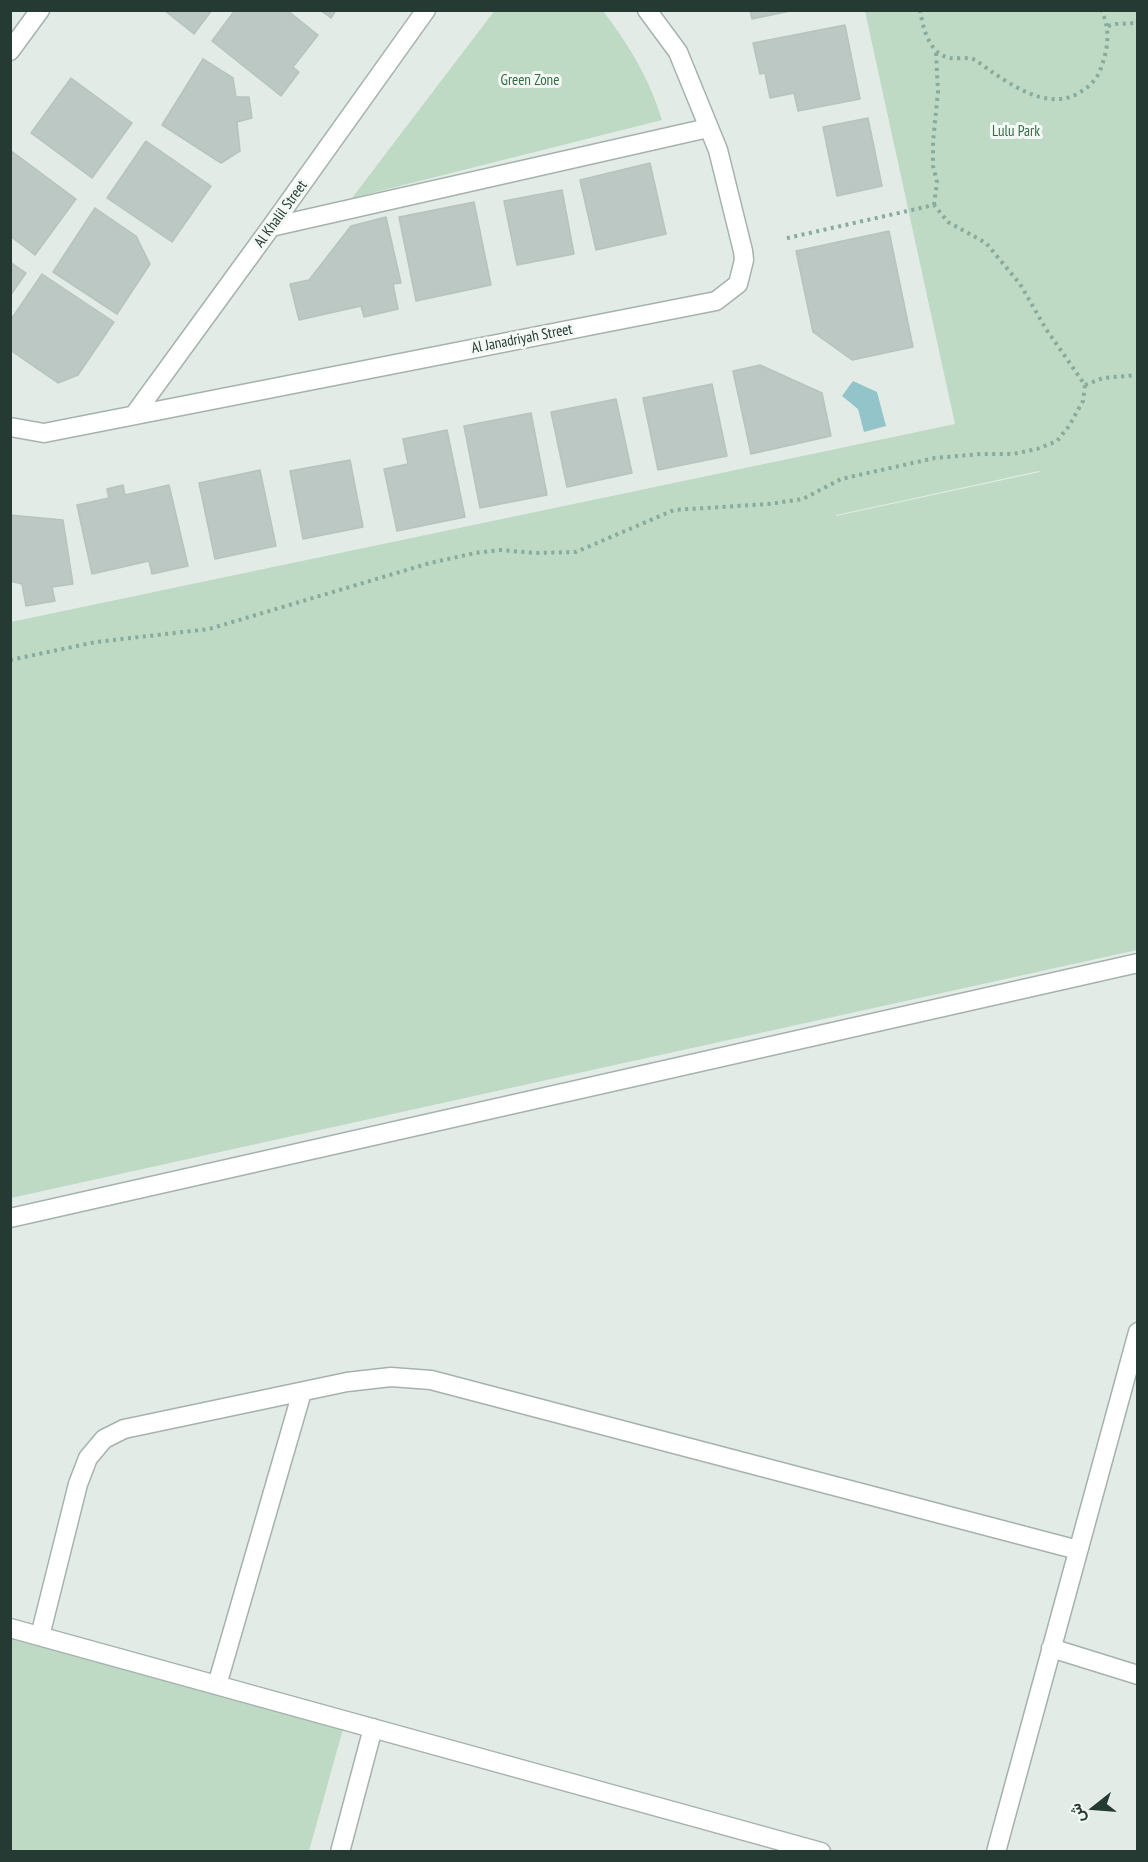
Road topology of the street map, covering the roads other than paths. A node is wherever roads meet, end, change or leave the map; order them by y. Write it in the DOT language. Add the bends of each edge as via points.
graph roads {
  1 [pos="40,10"];
  2 [pos="426,10"];
  3 [pos="647,10"];
  4 [pos="10,51"];
  5 [pos="708,128"];
  6 [pos="272,227"];
  7 [pos="134,415"];
  8 [pos="10,427"];
  9 [pos="1137,963"];
  10 [pos="10,1218"];
  11 [pos="1137,1332"];
  12 [pos="302,1392"];
  13 [pos="1078,1550"];
  14 [pos="10,1628"];
  15 [pos="40,1636"];
  16 [pos="1051,1648"];
  17 [pos="1137,1675"];
  18 [pos="217,1685"];
  19 [pos="373,1728"];
  20 [pos="340,1851"];
  21 [pos="814,1851"];
  22 [pos="996,1851"];
  1 -- 4 [label="street"];
  2 -- 6 [label="street, Al Khalil Street"];
  3 -- 5 [label="street, Al Janadriyah Street" via="678,52"];
  5 -- 6 [label="street"];
  5 -- 7 [label="street, Al Janadriyah Street" via="718,150 744,260 738,284 716,301"];
  6 -- 7 [label="street, Al Khalil Street"];
  7 -- 8 [label="street, Al Janadriyah Street" via="44,433"];
  9 -- 10 [label="street"];
  11 -- 13 [label="street"];
  12 -- 13 [label="street" via="391,1377 431,1380"];
  12 -- 15 [label="street" via="124,1429 104,1439 88,1458 78,1484"];
  12 -- 18 [label="street"];
  13 -- 16 [label="street"];
  14 -- 15 [label="street"];
  15 -- 18 [label="street"];
  16 -- 17 [label="street"];
  16 -- 22 [label="street"];
  18 -- 19 [label="street"];
  19 -- 20 [label="street"];
  19 -- 21 [label="street"];
}
